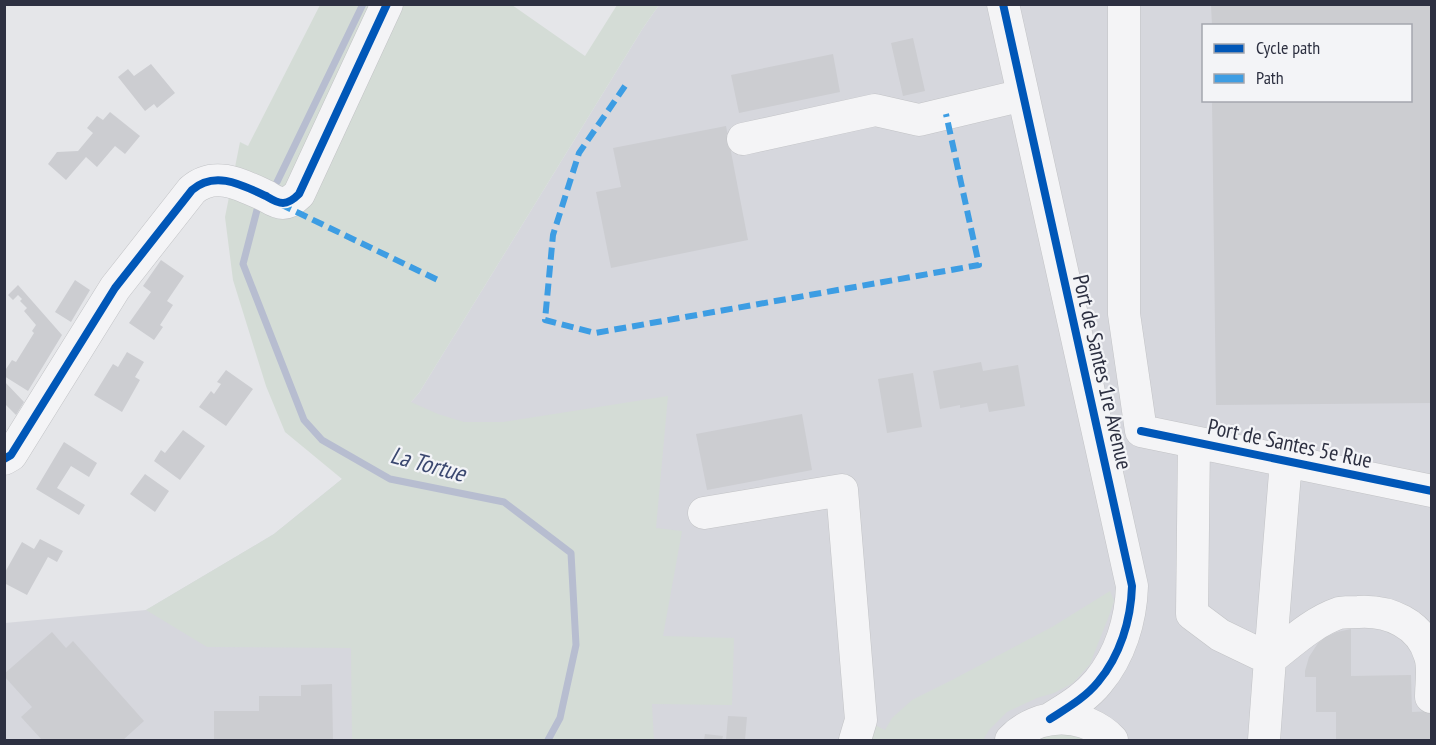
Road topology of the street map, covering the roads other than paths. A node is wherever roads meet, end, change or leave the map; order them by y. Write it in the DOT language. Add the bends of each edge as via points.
graph roads {
  1 [pos="387,4"];
  2 [pos="1003,4"];
  3 [pos="1124,4"];
  4 [pos="1023,95"];
  5 [pos="743,139"];
  6 [pos="1194,442"];
  7 [pos="4,459"];
  8 [pos="1286,461"];
  9 [pos="1431,491"];
  10 [pos="704,513"];
  11 [pos="1270,658"];
  12 [pos="1110,666"];
  13 [pos="1431,697"];
  14 [pos="1050,719"];
  15 [pos="1112,740"];
  16 [pos="855,741"];
  17 [pos="1011,741"];
  18 [pos="1264,741"];
  1 -- 7 [label="street" via="299,194 280,204 224,179 206,182 192,190 114,288 16,447"];
  2 -- 4 [label="street, Port de Santes 1re Avenue"];
  3 -- 6 [label="street, Port de Santes 5e Rue" via="1124,314 1141,431"];
  4 -- 5 [label="street" via="919,120 875,110"];
  4 -- 12 [label="street, Port de Santes 1re Avenue" via="1132,586 1127,622"];
  6 -- 8 [label="street, Port de Santes 5e Rue"];
  6 -- 11 [label="street" via="1192,614 1220,635"];
  8 -- 9 [label="street, Port de Santes 5e Rue"];
  8 -- 11 [label="street"];
  10 -- 16 [label="street" via="842,490 861,720"];
  11 -- 13 [label="street" via="1312,626 1341,613 1370,611 1394,616 1414,629 1425,643 1431,658"];
  11 -- 18 [label="street"];
  12 -- 14 [label="street, Port de Santes 1re Avenue" via="1090,691"];
  12 -- 15 [label="street, Port de Santes 1re Avenue" via="1107,700"];
  14 -- 15 [label="street" via="1083,721"];
  14 -- 17 [label="street, Port de Santes 1re Avenue" via="1026,728"];
}
